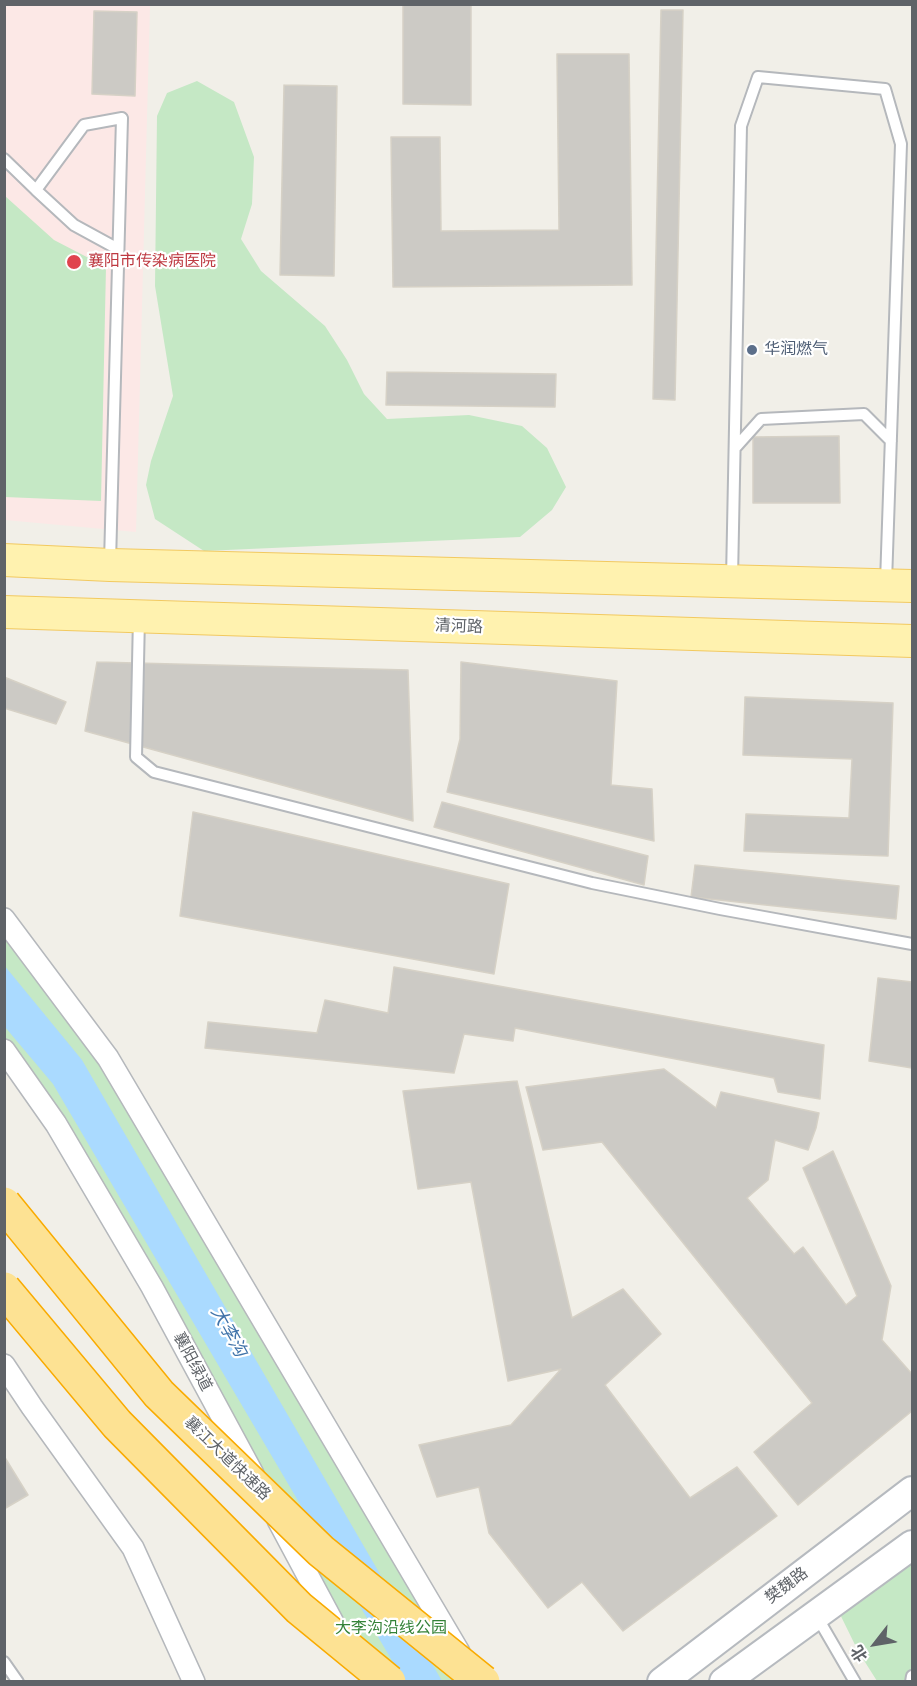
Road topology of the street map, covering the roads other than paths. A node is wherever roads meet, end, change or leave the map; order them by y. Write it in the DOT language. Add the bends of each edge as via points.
graph roads {
  1 [pos="4,159"];
  2 [pos="36,190"];
  3 [pos="118,249"];
  4 [pos="891,441"];
  5 [pos="735,448"];
  6 [pos="4,560"];
  7 [pos="110,565"];
  8 [pos="732,581"];
  9 [pos="899,585"];
  10 [pos="4,612"];
  11 [pos="139,616"];
  12 [pos="912,641"];
  13 [pos="4,919"];
  14 [pos="912,944"];
  15 [pos="4,1050"];
  16 [pos="4,1204"];
  17 [pos="4,1289"];
  18 [pos="4,1365"];
  19 [pos="912,1491"];
  20 [pos="912,1545"];
  21 [pos="816,1615"];
  22 [pos="4,1662"];
  23 [pos="912,1676"];
  24 [pos="18,1682"];
  25 [pos="194,1682"];
  26 [pos="365,1682"];
  27 [pos="389,1682"];
  28 [pos="477,1682"];
  29 [pos="483,1682"];
  30 [pos="662,1682"];
  31 [pos="724,1682"];
  32 [pos="855,1682"];
  33 [pos="911,1682"];
  1 -- 2 [label="lane"];
  2 -- 3 [label="lane" via="74,225"];
  2 -- 3 [label="lane" via="84,125 122,118"];
  3 -- 7 [label="lane"];
  4 -- 5 [label="lane" via="864,414 761,419"];
  4 -- 5 [label="lane" via="901,144 885,89 758,77 741,126"];
  4 -- 9 [label="lane"];
  5 -- 8 [label="lane"];
  6 -- 7 [label="main road"];
  7 -- 8 [label="main road"];
  8 -- 9 [label="main road"];
  10 -- 11 [label="main road, 清河路"];
  11 -- 12 [label="main road, 清河路"];
  11 -- 14 [label="lane" via="136,757 154,772 592,883"];
  13 -- 28 [label="street" via="108,1058"];
  15 -- 26 [label="street, 襄阳绿道" via="56,1124 152,1287"];
  16 -- 29 [label="highway, 襄江大道快速路, bridge" via="159,1394 321,1551"];
  17 -- 27 [label="highway, bridge" via="117,1424 299,1608"];
  18 -- 25 [label="street" via="133,1548"];
  19 -- 30 [label="street, 樊魏路"];
  20 -- 21 [label="street"];
  21 -- 31 [label="street"];
  21 -- 32 [label="lane"];
  22 -- 24 [label="lane"];
  23 -- 33 [label="lane"];
}
